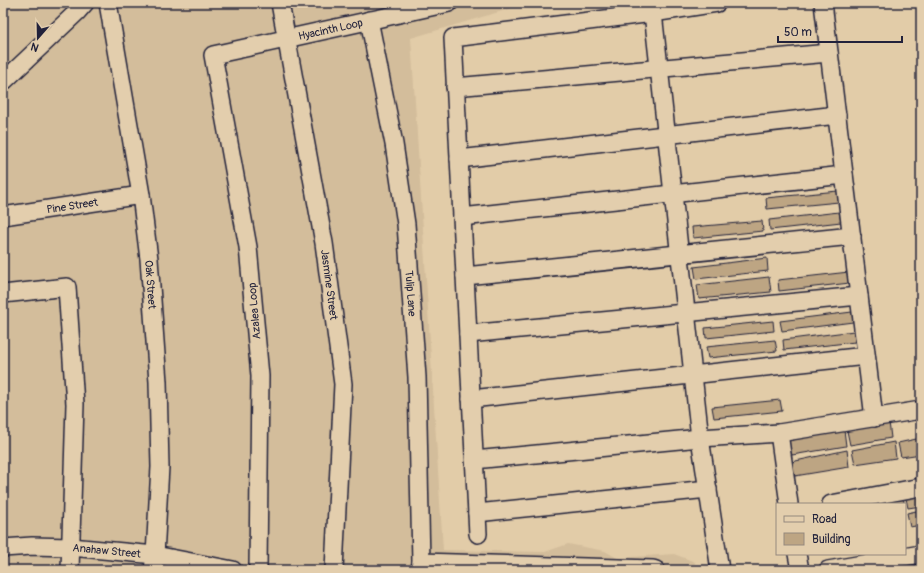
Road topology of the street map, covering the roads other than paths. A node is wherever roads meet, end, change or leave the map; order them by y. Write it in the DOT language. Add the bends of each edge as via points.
graph roads {
  1 [pos="85,3"];
  2 [pos="108,3"];
  3 [pos="280,3"];
  4 [pos="449,3"];
  5 [pos="717,3"];
  6 [pos="823,3"];
  7 [pos="653,13"];
  8 [pos="369,20"];
  9 [pos="287,38"];
  10 [pos="830,53"];
  11 [pos="212,55"];
  12 [pos="660,68"];
  13 [pos="3,82"];
  14 [pos="455,87"];
  15 [pos="837,115"];
  16 [pos="667,135"];
  17 [pos="459,159"];
  18 [pos="844,175"];
  19 [pos="673,194"];
  20 [pos="141,195"];
  21 [pos="3,216"];
  22 [pos="462,217"];
  23 [pos="852,236"];
  24 [pos="680,253"];
  25 [pos="465,276"];
  26 [pos="3,294"];
  27 [pos="859,296"];
  28 [pos="686,312"];
  29 [pos="468,334"];
  30 [pos="866,356"];
  31 [pos="693,375"];
  32 [pos="471,399"];
  33 [pos="921,410"];
  34 [pos="874,418"];
  35 [pos="778,433"];
  36 [pos="700,438"];
  37 [pos="474,460"];
  38 [pos="921,487"];
  39 [pos="708,489"];
  40 [pos="789,503"];
  41 [pos="836,503"];
  42 [pos="477,513"];
  43 [pos="478,534"];
  44 [pos="71,547"];
  45 [pos="3,548"];
  46 [pos="921,554"];
  47 [pos="797,555"];
  48 [pos="154,563"];
  49 [pos="421,566"];
  50 [pos="593,568"];
  51 [pos="70,570"];
  52 [pos="233,570"];
  53 [pos="258,570"];
  54 [pos="334,570"];
  55 [pos="656,570"];
  56 [pos="720,570"];
  57 [pos="800,570"];
  58 [pos="828,570"];
  1 -- 13 [label="street"];
  2 -- 20 [label="street, Oak Street"];
  3 -- 9 [label="street, Jasmine Street"];
  4 -- 8 [label="street, Hyacinth Loop"];
  5 -- 7 [label="street"];
  6 -- 10 [label="street"];
  7 -- 12 [label="street"];
  7 -- 14 [label="street" via="453,38"];
  8 -- 9 [label="street, Hyacinth Loop"];
  8 -- 49 [label="street, Tulip Lane" via="394,144 406,224 417,376"];
  9 -- 11 [label="street, Hyacinth Loop"];
  9 -- 54 [label="street, Jasmine Street" via="324,243 343,384"];
  10 -- 12 [label="street"];
  10 -- 15 [label="street"];
  11 -- 53 [label="street, Azalea Loop" via="248,247 260,376"];
  12 -- 14 [label="street"];
  12 -- 16 [label="street"];
  14 -- 17 [label="street"];
  15 -- 16 [label="street"];
  15 -- 18 [label="street"];
  16 -- 17 [label="street"];
  16 -- 19 [label="street"];
  17 -- 22 [label="street"];
  18 -- 19 [label="street"];
  18 -- 23 [label="street"];
  19 -- 22 [label="street"];
  19 -- 24 [label="street"];
  20 -- 21 [label="street, Pine Street"];
  20 -- 48 [label="street, Oak Street" via="149,259 158,382 160,467"];
  22 -- 25 [label="street"];
  23 -- 24 [label="street"];
  23 -- 27 [label="street"];
  24 -- 25 [label="street"];
  24 -- 28 [label="street"];
  25 -- 29 [label="street"];
  26 -- 44 [label="street" via="67,286 75,404"];
  27 -- 28 [label="street"];
  27 -- 30 [label="street"];
  28 -- 29 [label="street"];
  28 -- 31 [label="street"];
  29 -- 32 [label="street"];
  30 -- 31 [label="street"];
  30 -- 34 [label="street"];
  31 -- 32 [label="street"];
  31 -- 36 [label="street"];
  32 -- 37 [label="street"];
  33 -- 34 [label="street"];
  34 -- 35 [label="street"];
  35 -- 36 [label="street"];
  35 -- 40 [label="street"];
  36 -- 37 [label="street"];
  36 -- 39 [label="street"];
  37 -- 42 [label="street"];
  38 -- 41 [label="street"];
  39 -- 42 [label="street"];
  39 -- 56 [label="street"];
  42 -- 43 [label="street"];
  44 -- 45 [label="street, Anahaw Street"];
  44 -- 48 [label="street, Anahaw Street"];
  44 -- 51 [label="street"];
  46 -- 58 [label="street"];
  47 -- 57 [label="street"];
  48 -- 52 [label="street, Anahaw Street"];
  49 -- 50 [label="street"];
  50 -- 55 [label="street"];
}
